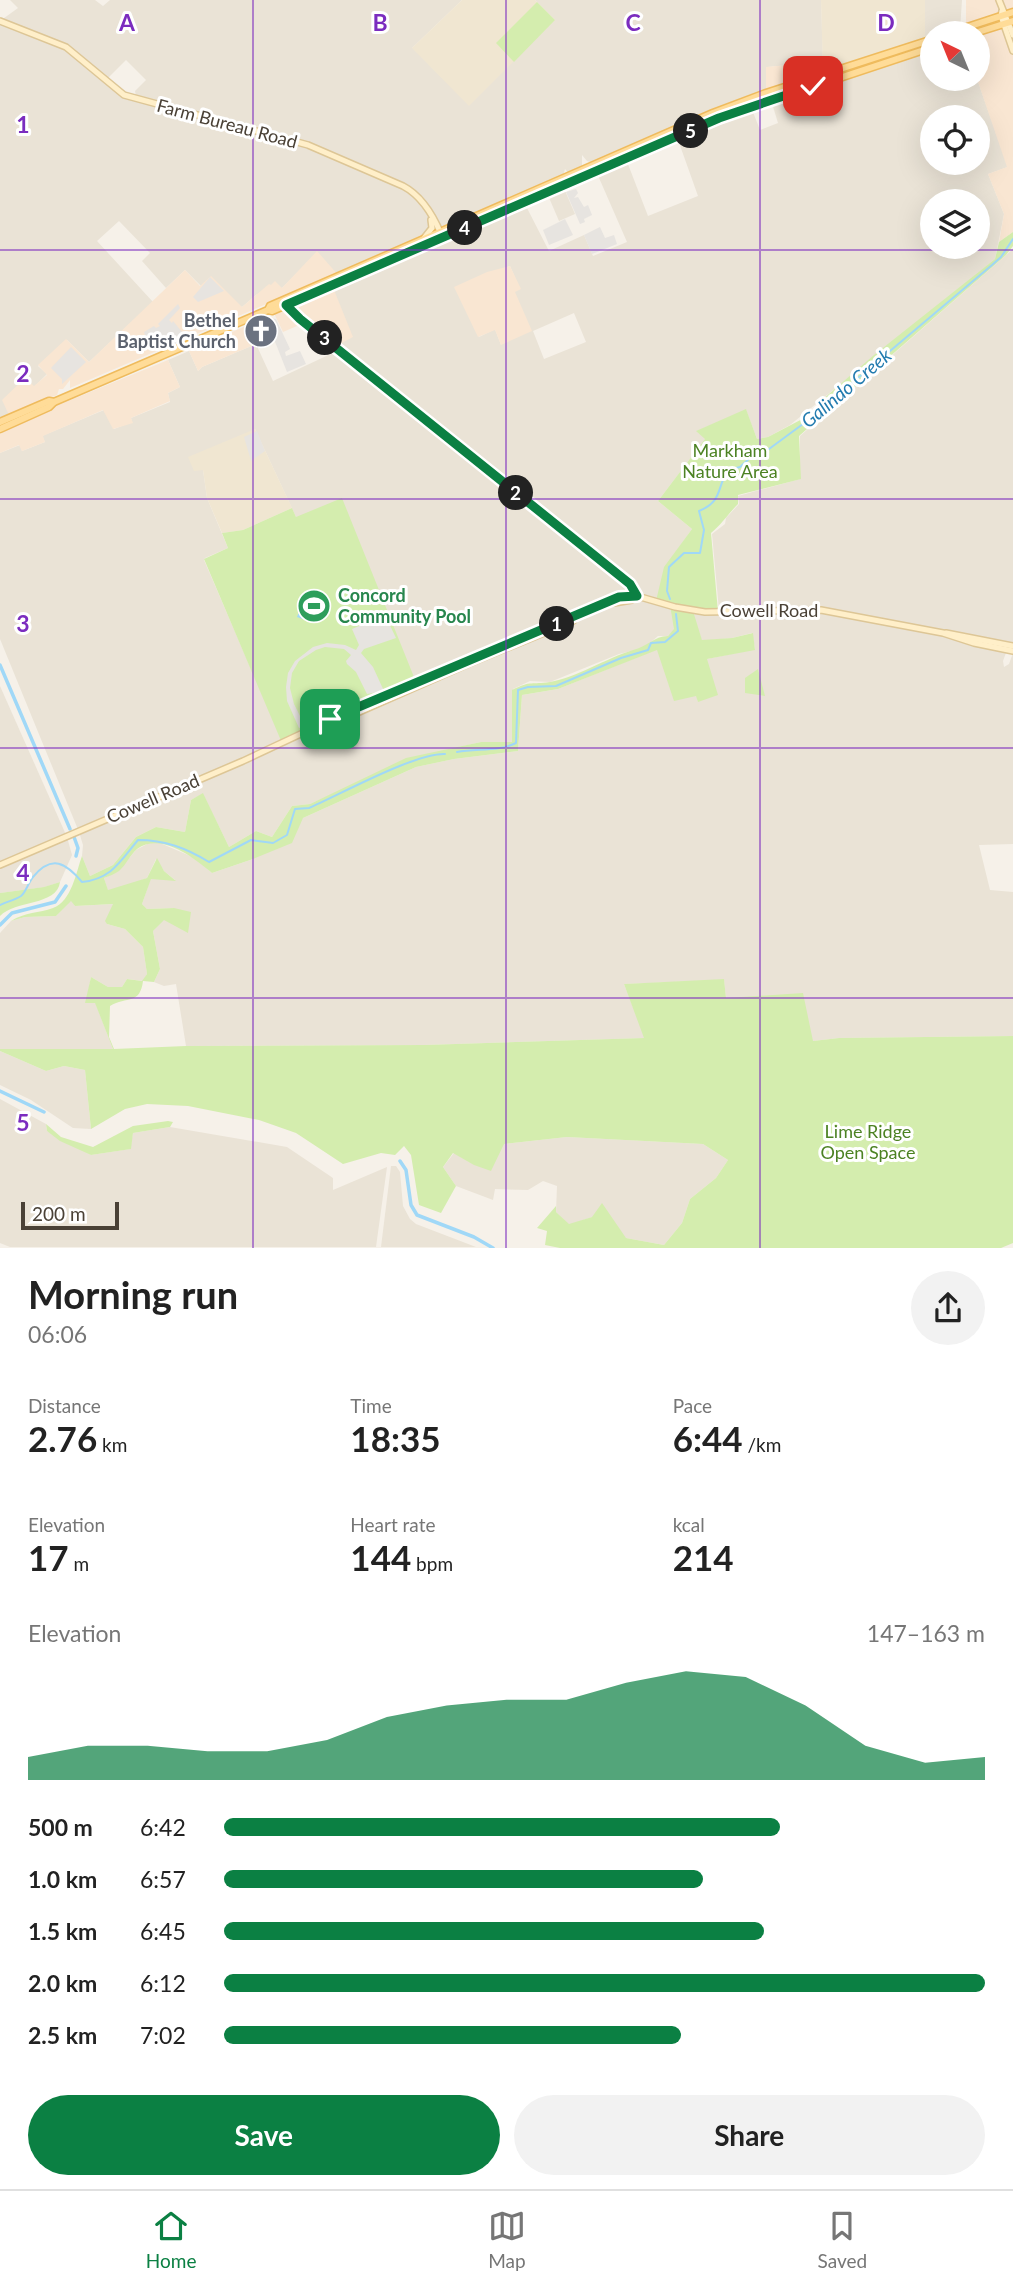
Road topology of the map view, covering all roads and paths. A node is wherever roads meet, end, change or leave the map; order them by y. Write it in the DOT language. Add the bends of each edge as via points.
graph roads {
  1 [pos="999,0"];
  2 [pos="1007,17"];
  3 [pos="0,21"];
  4 [pos="990,22"];
  5 [pos="990,26"];
  6 [pos="1013,35"];
  7 [pos="920,43"];
  8 [pos="920,48"];
  9 [pos="920,51"];
  10 [pos="1013,51"];
  11 [pos="892,60"];
  12 [pos="135,91"];
  13 [pos="141,101"];
  14 [pos="428,210"];
  15 [pos="441,234"];
  16 [pos="424,238"];
  17 [pos="285,303"];
  18 [pos="54,402"];
  19 [pos="0,422"];
  20 [pos="0,429"];
  21 [pos="637,596"];
  22 [pos="1013,649"];
  23 [pos="0,865"];
  1 -- 2 [label="street"];
  2 -- 4 [label="main road"];
  2 -- 5 [label="main road"];
  2 -- 6 [label="street"];
  2 -- 10 [label="street"];
  3 -- 13 [label="street, Farm Bureau Road" via="66,47 124,95"];
  7 -- 15 [label="main road" via="713,113"];
  8 -- 11 [label="main road"];
  9 -- 11 [label="main road"];
  11 -- 15 [label="main road" via="719,118"];
  12 -- 13 [label="street"];
  13 -- 14 [label="street, Farm Bureau Road" via="307,145 412,191"];
  14 -- 15 [label="street, Farm Bureau Road"];
  14 -- 16 [label="street" via="432,228"];
  15 -- 16 [label="main road"];
  15 -- 17 [label="main road"];
  16 -- 17 [label="main road"];
  17 -- 18 [label="main road"];
  17 -- 21 [label="street" via="630,584"];
  18 -- 19 [label="main road"];
  18 -- 20 [label="main road"];
  21 -- 22 [label="street, Cowell Road" via="705,612 821,610 947,632"];
  21 -- 23 [label="street, Cowell Road"];
}
